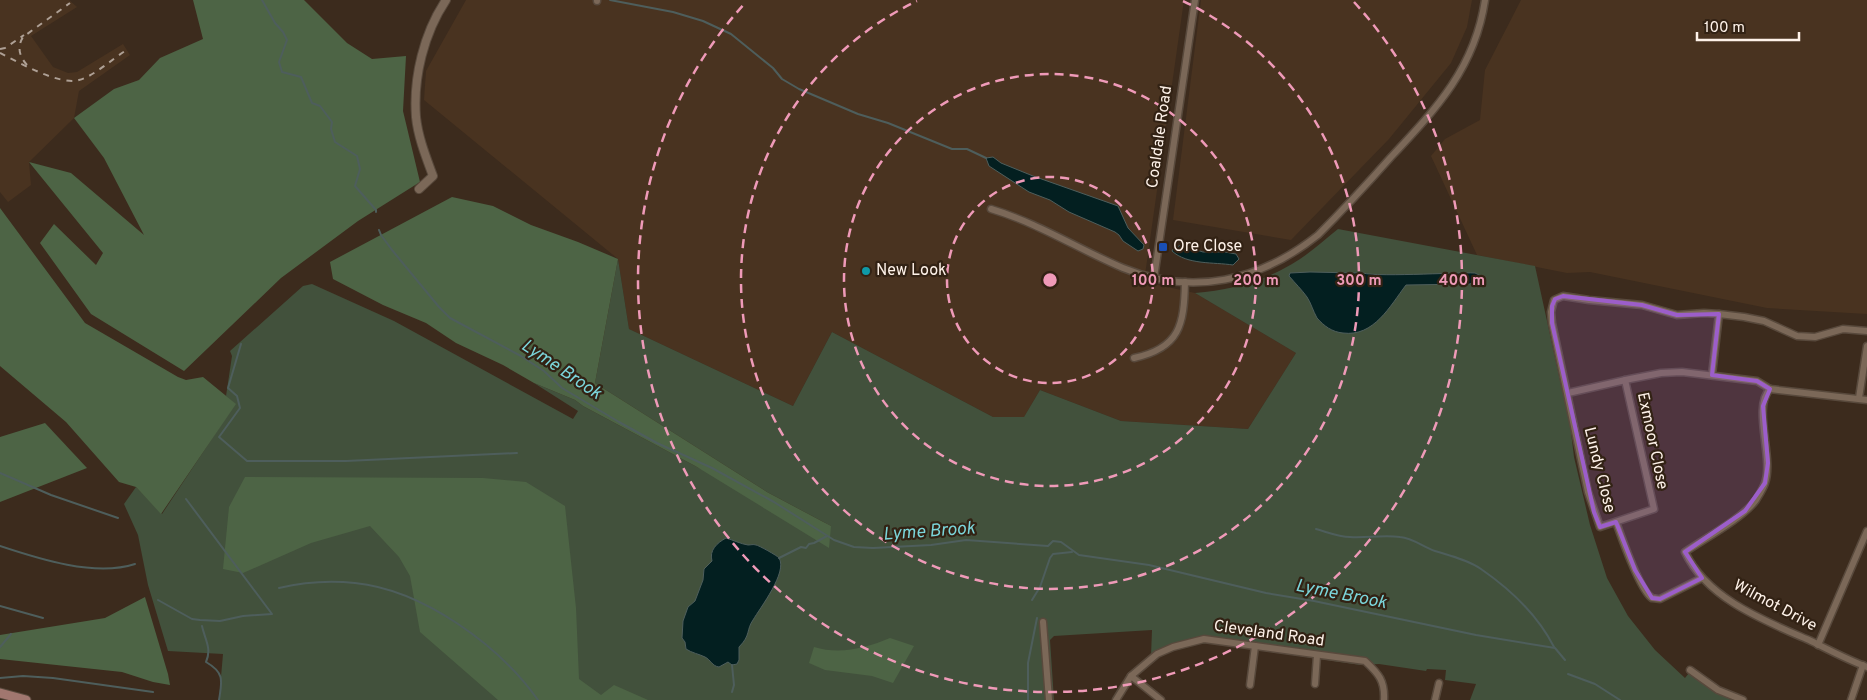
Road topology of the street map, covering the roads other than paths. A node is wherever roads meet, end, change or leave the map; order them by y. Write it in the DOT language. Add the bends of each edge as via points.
graph roads {
  1 [pos="446,0"];
  2 [pos="1195,0"];
  3 [pos="1484,0"];
  4 [pos="419,188"];
  5 [pos="991,209"];
  6 [pos="1154,278"];
  7 [pos="1185,282"];
  8 [pos="1719,314"];
  9 [pos="1867,331"];
  10 [pos="1867,346"];
  11 [pos="1134,358"];
  12 [pos="1712,375"];
  13 [pos="1625,380"];
  14 [pos="1770,390"];
  15 [pos="1568,392"];
  16 [pos="1859,398"];
  17 [pos="1867,400"];
  18 [pos="1654,509"];
  19 [pos="1616,522"];
  20 [pos="1867,531"];
  21 [pos="1702,578"];
  22 [pos="1043,622"];
  23 [pos="1818,645"];
  24 [pos="1255,646"];
  25 [pos="1317,655"];
  26 [pos="1865,666"];
  27 [pos="1690,670"];
  28 [pos="1132,676"];
  29 [pos="1439,683"];
  30 [pos="1314,684"];
  31 [pos="1250,685"];
  32 [pos="0,693"];
  33 [pos="26,700"];
  34 [pos="1049,700"];
  35 [pos="1116,700"];
  36 [pos="1161,700"];
  37 [pos="1384,700"];
  38 [pos="1435,700"];
  39 [pos="1744,700"];
  40 [pos="1851,700"];
  1 -- 4 [label="street" via="425,42 418,77 416,117 433,176"];
  2 -- 6 [label="street, Coaldale Road"];
  3 -- 7 [label="street" via="1474,40 1454,84 1437,108 1318,235 1277,263 1253,273 1227,279"];
  5 -- 6 [label="street" via="1018,217 1122,267"];
  6 -- 7 [label="street"];
  7 -- 11 [label="street" via="1184,316 1177,333 1164,347"];
  8 -- 9 [label="street" via="1764,321 1796,336 1814,337 1843,329"];
  8 -- 12 [label="street"];
  8 -- 15 [label="street" via="1677,315 1642,305 1563,296 1556,298 1552,306 1552,323"];
  10 -- 16 [label="street"];
  12 -- 13 [label="street" via="1661,373"];
  12 -- 14 [label="street" via="1757,381"];
  13 -- 15 [label="street"];
  13 -- 18 [label="street, Exmoor Close"];
  14 -- 16 [label="street"];
  14 -- 21 [label="street, Wilmot Drive" via="1762,406 1768,463 1765,483 1745,511 1684,552"];
  15 -- 19 [label="street, Lundy Close" via="1594,512 1600,527"];
  16 -- 17 [label="street"];
  18 -- 19 [label="street, Lundy Close"];
  19 -- 21 [label="street" via="1635,570 1652,598 1660,599"];
  20 -- 23 [label="street"];
  21 -- 23 [label="street, Wilmot Drive" via="1738,605"];
  22 -- 34 [label="street"];
  23 -- 26 [label="street, Wilmot Drive"];
  24 -- 25 [label="street, Cleveland Road"];
  24 -- 28 [label="street, Cleveland Road" via="1204,639 1157,654"];
  24 -- 31 [label="street"];
  25 -- 30 [label="street"];
  25 -- 37 [label="street, Cleveland Road" via="1365,661 1376,671 1385,687"];
  26 -- 40 [label="street"];
  27 -- 39 [label="street" via="1718,690"];
  28 -- 35 [label="street, Cleveland Road"];
  28 -- 36 [label="street"];
  29 -- 38 [label="street"];
  32 -- 33 [label="main road"];
}
